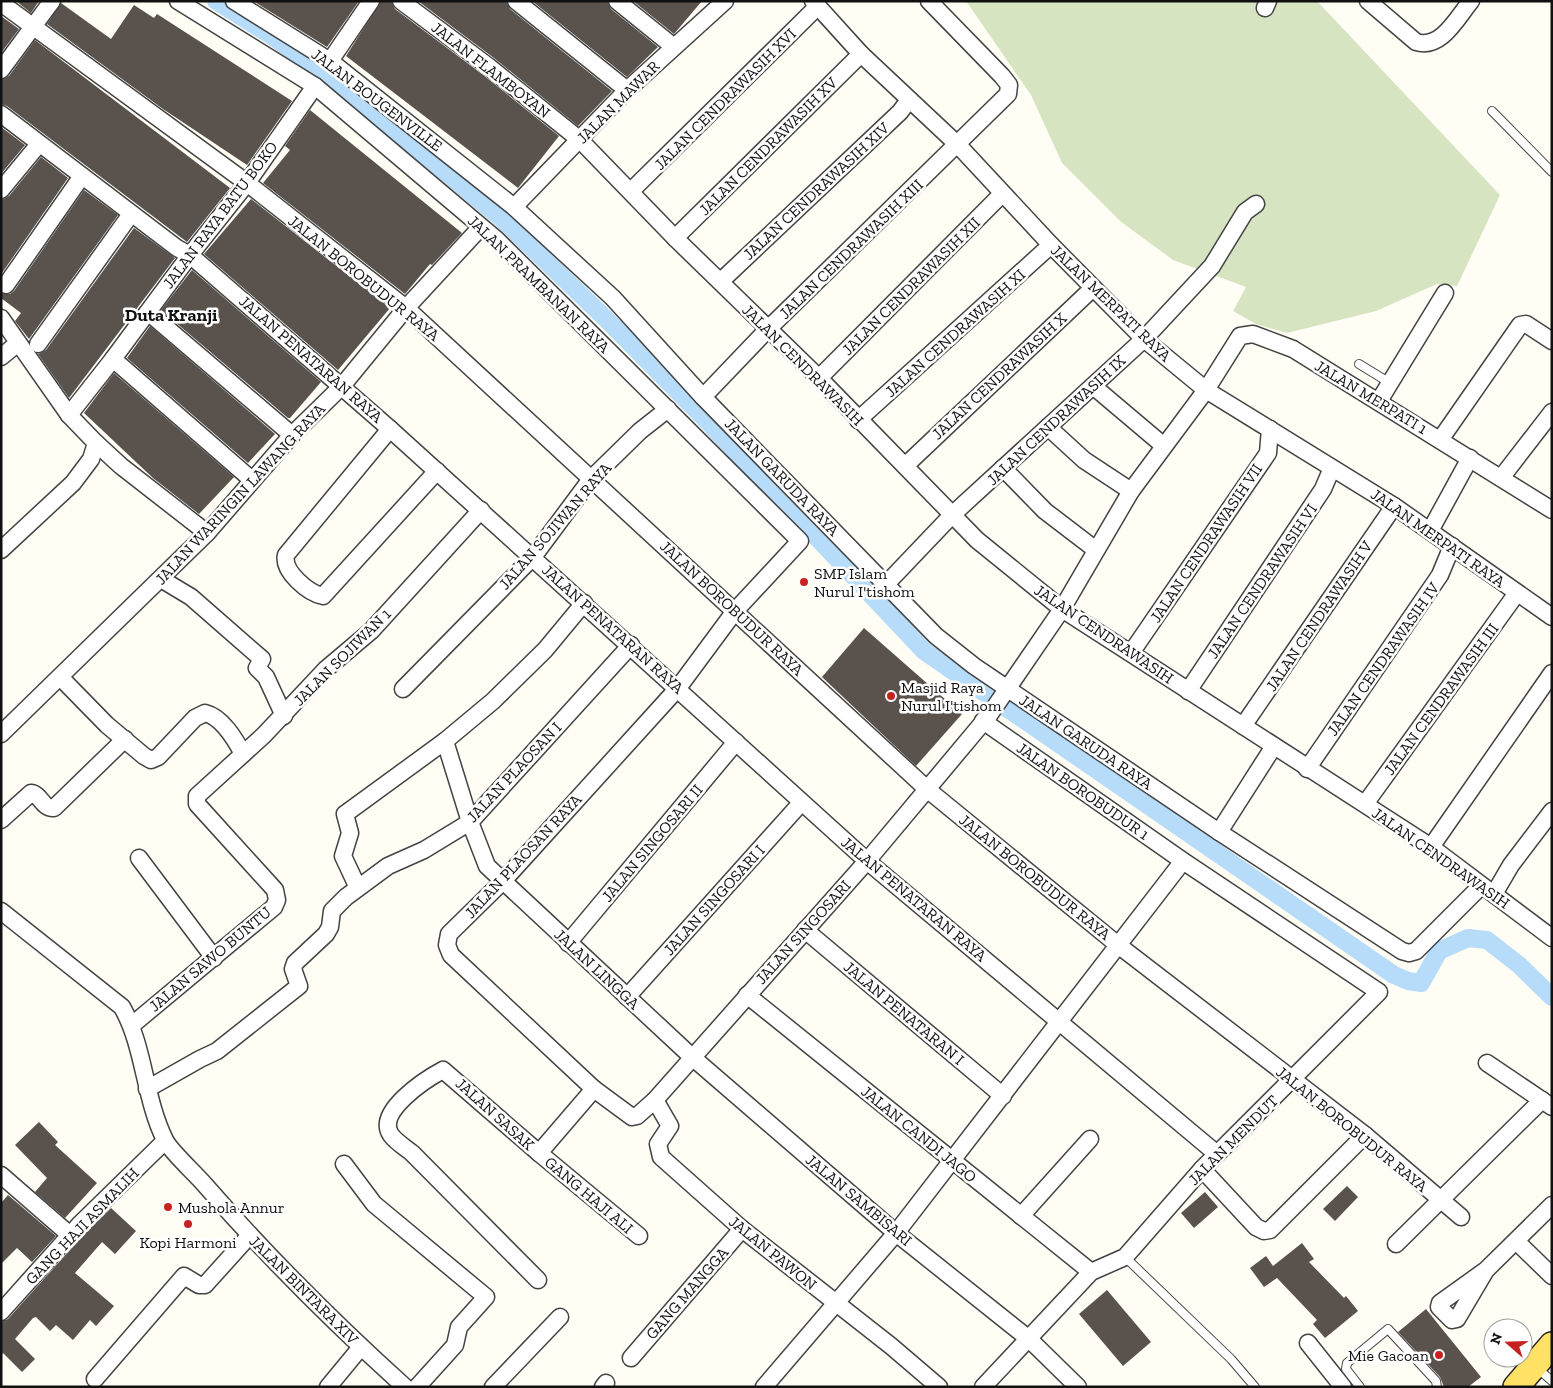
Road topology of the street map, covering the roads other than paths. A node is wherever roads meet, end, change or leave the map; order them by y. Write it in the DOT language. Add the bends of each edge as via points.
graph roads {
  1 [pos="52,1"];
  2 [pos="178,1"];
  3 [pos="234,1"];
  4 [pos="371,1"];
  5 [pos="401,1"];
  6 [pos="516,1"];
  7 [pos="617,1"];
  8 [pos="929,1"];
  9 [pos="1368,1"];
  10 [pos="1472,1"];
  11 [pos="1,3"];
  12 [pos="717,4"];
  13 [pos="816,4"];
  14 [pos="34,26"];
  15 [pos="674,47"];
  16 [pos="861,54"];
  17 [pos="330,61"];
  18 [pos="1,70"];
  19 [pos="314,86"];
  20 [pos="627,90"];
  21 [pos="909,100"];
  22 [pos="1492,111"];
  23 [pos="1,114"];
  24 [pos="580,140"];
  25 [pos="39,144"];
  26 [pos="958,145"];
  27 [pos="1552,172"];
  28 [pos="82,176"];
  29 [pos="247,183"];
  30 [pos="1,190"];
  31 [pos="631,191"];
  32 [pos="1002,194"];
  33 [pos="1256,204"];
  34 [pos="514,207"];
  35 [pos="131,214"];
  36 [pos="481,227"];
  37 [pos="675,238"];
  38 [pos="1051,245"];
  39 [pos="190,255"];
  40 [pos="721,281"];
  41 [pos="6,285"];
  42 [pos="1093,288"];
  43 [pos="1445,293"];
  44 [pos="406,308"];
  45 [pos="148,312"];
  46 [pos="1,318"];
  47 [pos="767,330"];
  48 [pos="1144,339"];
  49 [pos="1552,341"];
  50 [pos="18,343"];
  51 [pos="38,344"];
  52 [pos="1,357"];
  53 [pos="113,359"];
  54 [pos="1359,364"];
  55 [pos="819,378"];
  56 [pos="1390,383"];
  57 [pos="342,386"];
  58 [pos="1093,386"];
  59 [pos="1206,390"];
  60 [pos="703,396"];
  61 [pos="1379,401"];
  62 [pos="668,409"];
  63 [pos="1552,412"];
  64 [pos="69,415"];
  65 [pos="858,420"];
  66 [pos="1048,427"];
  67 [pos="390,429"];
  68 [pos="1270,429"];
  69 [pos="292,435"];
  70 [pos="1440,440"];
  71 [pos="96,443"];
  72 [pos="1164,446"];
  73 [pos="1470,458"];
  74 [pos="905,466"];
  75 [pos="1003,468"];
  76 [pos="1332,468"];
  77 [pos="436,471"];
  78 [pos="1501,478"];
  79 [pos="591,479"];
  80 [pos="252,480"];
  81 [pos="1131,491"];
  82 [pos="1394,506"];
  83 [pos="481,510"];
  84 [pos="1552,510"];
  85 [pos="952,515"];
  86 [pos="1430,531"];
  87 [pos="207,533"];
  88 [pos="1452,546"];
  89 [pos="1,550"];
  90 [pos="1096,550"];
  91 [pos="532,557"];
  92 [pos="160,579"];
  93 [pos="885,582"];
  94 [pos="1517,593"];
  95 [pos="584,603"];
  96 [pos="1062,608"];
  97 [pos="735,611"];
  98 [pos="1552,617"];
  99 [pos="631,645"];
  100 [pos="1131,653"];
  101 [pos="1552,673"];
  102 [pos="61,678"];
  103 [pos="678,688"];
  104 [pos="403,689"];
  105 [pos="1188,691"];
  106 [pos="1005,694"];
  107 [pos="284,716"];
  108 [pos="987,717"];
  109 [pos="1243,726"];
  110 [pos="1,734"];
  111 [pos="125,739"];
  112 [pos="445,740"];
  113 [pos="736,742"];
  114 [pos="1274,746"];
  115 [pos="243,754"];
  116 [pos="1307,769"];
  117 [pos="928,790"];
  118 [pos="197,796"];
  119 [pos="801,803"];
  120 [pos="1365,804"];
  121 [pos="1552,811"];
  122 [pos="1,820"];
  123 [pos="470,822"];
  124 [pos="1219,832"];
  125 [pos="1546,832"];
  126 [pos="1431,847"];
  127 [pos="139,858"];
  128 [pos="867,861"];
  129 [pos="1183,861"];
  130 [pos="503,881"];
  131 [pos="358,888"];
  132 [pos="1488,890"];
  133 [pos="1,911"];
  134 [pos="805,930"];
  135 [pos="1552,938"];
  136 [pos="568,944"];
  137 [pos="1118,944"];
  138 [pos="214,958"];
  139 [pos="747,994"];
  140 [pos="627,997"];
  141 [pos="1060,1022"];
  142 [pos="132,1025"];
  143 [pos="692,1056"];
  144 [pos="1487,1063"];
  145 [pos="1292,1081"];
  146 [pos="147,1089"];
  147 [pos="594,1089"];
  148 [pos="1003,1096"];
  149 [pos="654,1100"];
  150 [pos="1547,1104"];
  151 [pos="1365,1135"];
  152 [pos="1090,1139"];
  153 [pos="165,1141"];
  154 [pos="538,1153"];
  155 [pos="1217,1154"];
  156 [pos="951,1160"];
  157 [pos="344,1164"];
  158 [pos="1202,1169"];
  159 [pos="1,1175"];
  160 [pos="1438,1200"];
  161 [pos="1552,1205"];
  162 [pos="1021,1216"];
  163 [pos="1461,1217"];
  164 [pos="742,1229"];
  165 [pos="896,1233"];
  166 [pos="70,1235"];
  167 [pos="250,1235"];
  168 [pos="639,1236"];
  169 [pos="1516,1241"];
  170 [pos="1396,1244"];
  171 [pos="1125,1257"];
  172 [pos="1486,1270"];
  173 [pos="1091,1272"];
  174 [pos="1552,1276"];
  175 [pos="538,1280"];
  176 [pos="837,1304"];
  177 [pos="1,1312"];
  178 [pos="560,1318"];
  179 [pos="1029,1339"];
  180 [pos="1308,1343"];
  181 [pos="1552,1345"];
  182 [pos="361,1347"];
  183 [pos="631,1358"];
  184 [pos="1543,1373"];
  185 [pos="95,1379"];
  186 [pos="328,1387"];
  187 [pos="405,1387"];
  188 [pos="417,1387"];
  189 [pos="493,1387"];
  190 [pos="764,1387"];
  191 [pos="939,1387"];
  192 [pos="983,1387"];
  193 [pos="1078,1387"];
  194 [pos="1255,1387"];
  195 [pos="1343,1387"];
  196 [pos="1360,1387"];
  197 [pos="1437,1387"];
  198 [pos="1516,1387"];
  1 -- 14 [label="street"];
  2 -- 19 [label="street, JALAN PRAMBANAN RAYA"];
  3 -- 17 [label="street, JALAN BOUGENVILLE"];
  4 -- 17 [label="street"];
  5 -- 24 [label="street, JALAN FLAMBOYAN"];
  6 -- 20 [label="street"];
  7 -- 15 [label="street"];
  8 -- 26 [label="street, JALAN CENDRAWASIH XIII" via="1009,85 1008,94"];
  9 -- 10 [label="street" via="1416,42 1424,44 1438,41"];
  11 -- 14 [label="street, JALAN BOROBUDUR RAYA"];
  12 -- 15 [label="street, JALAN MAWAR"];
  13 -- 16 [label="street, JALAN MERPATI RAYA"];
  13 -- 31 [label="street, JALAN CENDRAWASIH XVI"];
  14 -- 18 [label="street"];
  14 -- 29 [label="street, JALAN BOROBUDUR RAYA"];
  15 -- 20 [label="street, JALAN MAWAR"];
  16 -- 21 [label="street, JALAN MERPATI RAYA"];
  16 -- 37 [label="street, JALAN CENDRAWASIH XV"];
  17 -- 34 [label="street, JALAN BOUGENVILLE"];
  19 -- 29 [label="street, JALAN RAYA BATU BOKO"];
  19 -- 36 [label="street, JALAN PRAMBANAN RAYA"];
  20 -- 24 [label="street, JALAN MAWAR"];
  21 -- 26 [label="street, JALAN MERPATI RAYA"];
  21 -- 40 [label="street, JALAN CENDRAWASIH XIV"];
  22 -- 27 [label="lane"];
  23 -- 25 [label="street, JALAN PENATARAN RAYA"];
  24 -- 31 [label="street, JALAN CENDRAWASIH"];
  24 -- 34 [label="street, JALAN MAWAR"];
  25 -- 28 [label="street, JALAN PENATARAN RAYA"];
  25 -- 30 [label="street"];
  26 -- 32 [label="street, JALAN MERPATI RAYA"];
  26 -- 47 [label="street, JALAN CENDRAWASIH XIII"];
  28 -- 35 [label="street, JALAN PENATARAN RAYA"];
  28 -- 41 [label="street"];
  29 -- 39 [label="street, JALAN RAYA BATU BOKO"];
  29 -- 44 [label="street, JALAN BOROBUDUR RAYA"];
  31 -- 37 [label="street, JALAN CENDRAWASIH"];
  32 -- 38 [label="street, JALAN MERPATI RAYA"];
  32 -- 55 [label="street, JALAN CENDRAWASIH XII"];
  33 -- 48 [label="street, JALAN CENDRAWASIH IX" via="1245,212 1212,266"];
  34 -- 60 [label="street, JALAN GARUDA RAYA" via="614,298"];
  35 -- 39 [label="street, JALAN PENATARAN RAYA"];
  35 -- 51 [label="street"];
  36 -- 44 [label="street, JALAN WARINGIN LAWANG RAYA"];
  36 -- 62 [label="street, JALAN PRAMBANAN RAYA"];
  37 -- 40 [label="street, JALAN CENDRAWASIH"];
  38 -- 42 [label="street, JALAN MERPATI RAYA"];
  38 -- 65 [label="street, JALAN CENDRAWASIH XI"];
  39 -- 45 [label="street, JALAN RAYA BATU BOKO"];
  39 -- 57 [label="street, JALAN PENATARAN RAYA"];
  40 -- 47 [label="street, JALAN CENDRAWASIH"];
  42 -- 48 [label="street, JALAN MERPATI RAYA"];
  42 -- 74 [label="street, JALAN CENDRAWASIH X"];
  43 -- 56 [label="street"];
  44 -- 57 [label="street, JALAN WARINGIN LAWANG RAYA"];
  44 -- 79 [label="street, JALAN BOROBUDUR RAYA"];
  45 -- 53 [label="street, JALAN RAYA BATU BOKO"];
  45 -- 69 [label="street"];
  46 -- 50 [label="street"];
  47 -- 55 [label="street, JALAN CENDRAWASIH"];
  47 -- 60 [label="street, JALAN CENDRAWASIH XIII"];
  48 -- 58 [label="street, JALAN CENDRAWASIH IX"];
  48 -- 59 [label="street, JALAN MERPATI RAYA"];
  49 -- 70 [label="street" via="1526,324 1520,325"];
  50 -- 52 [label="street"];
  50 -- 64 [label="street"];
  53 -- 64 [label="street, JALAN RAYA BATU BOKO"];
  53 -- 80 [label="street"];
  54 -- 56 [label="lane"];
  55 -- 65 [label="street, JALAN CENDRAWASIH"];
  56 -- 61 [label="street"];
  57 -- 67 [label="street, JALAN PENATARAN RAYA"];
  57 -- 69 [label="street, JALAN WARINGIN LAWANG RAYA"];
  58 -- 66 [label="street, JALAN CENDRAWASIH IX"];
  58 -- 72 [label="street"];
  59 -- 61 [label="street, JALAN MERPATI 1" via="1240,336 1245,334 1293,349"];
  59 -- 68 [label="street, JALAN MERPATI RAYA"];
  59 -- 72 [label="street, JALAN SINGOSARI"];
  60 -- 93 [label="street, JALAN GARUDA RAYA"];
  61 -- 70 [label="street, JALAN MERPATI 1"];
  62 -- 79 [label="street, JALAN SOJIWAN RAYA" via="640,431"];
  62 -- 97 [label="street, JALAN PRAMBANAN RAYA" via="800,540"];
  63 -- 78 [label="street"];
  64 -- 71 [label="street"];
  65 -- 74 [label="street, JALAN CENDRAWASIH"];
  66 -- 75 [label="street, JALAN CENDRAWASIH IX"];
  66 -- 81 [label="street" via="1084,460"];
  67 -- 77 [label="street, JALAN PENATARAN RAYA"];
  67 -- 77 [label="street" via="286,555 287,569 312,592 323,596"];
  68 -- 76 [label="street, JALAN MERPATI RAYA"];
  68 -- 100 [label="street, JALAN CENDRAWASIH VII" via="1268,453"];
  69 -- 80 [label="street, JALAN WARINGIN LAWANG RAYA"];
  70 -- 73 [label="street, JALAN MERPATI 1"];
  71 -- 87 [label="street"];
  71 -- 89 [label="street" via="91,459 73,483"];
  72 -- 81 [label="street, JALAN SINGOSARI"];
  73 -- 78 [label="street, JALAN MERPATI 1"];
  73 -- 86 [label="street"];
  74 -- 85 [label="street, JALAN CENDRAWASIH"];
  75 -- 85 [label="street, JALAN CENDRAWASIH IX"];
  75 -- 90 [label="street" via="1045,511"];
  76 -- 82 [label="street, JALAN MERPATI RAYA"];
  76 -- 105 [label="street, JALAN CENDRAWASIH VI" via="1323,489"];
  77 -- 83 [label="street, JALAN PENATARAN RAYA"];
  78 -- 84 [label="street, JALAN MERPATI 1"];
  79 -- 91 [label="street, JALAN SOJIWAN RAYA"];
  79 -- 97 [label="street, JALAN BOROBUDUR RAYA"];
  80 -- 87 [label="street, JALAN WARINGIN LAWANG RAYA"];
  81 -- 90 [label="street, JALAN SINGOSARI"];
  82 -- 86 [label="street, JALAN MERPATI RAYA"];
  82 -- 109 [label="street, JALAN CENDRAWASIH V"];
  83 -- 91 [label="street, JALAN PENATARAN RAYA"];
  83 -- 107 [label="street, JALAN SOJIWAN 1" via="371,631 326,669"];
  85 -- 93 [label="street, JALAN CENDRAWASIH IX"];
  85 -- 96 [label="street, JALAN CENDRAWASIH" via="977,540"];
  86 -- 88 [label="street, JALAN MERPATI RAYA"];
  87 -- 92 [label="street, JALAN WARINGIN LAWANG RAYA"];
  88 -- 94 [label="street, JALAN MERPATI RAYA"];
  88 -- 116 [label="street, JALAN CENDRAWASIH IV" via="1440,575"];
  90 -- 96 [label="street, JALAN SINGOSARI"];
  91 -- 95 [label="street, JALAN PENATARAN RAYA"];
  91 -- 104 [label="street, JALAN SOJIWAN RAYA"];
  92 -- 102 [label="street, JALAN WARINGIN LAWANG RAYA"];
  92 -- 107 [label="street" via="191,597 262,659 257,668 266,677"];
  93 -- 106 [label="street, JALAN GARUDA RAYA" via="936,636"];
  94 -- 98 [label="street, JALAN MERPATI RAYA"];
  94 -- 120 [label="street, JALAN CENDRAWASIH III"];
  95 -- 99 [label="street, JALAN PENATARAN RAYA"];
  95 -- 112 [label="street" via="545,650 493,701"];
  96 -- 100 [label="street, JALAN CENDRAWASIH"];
  96 -- 106 [label="street, JALAN SINGOSARI"];
  97 -- 103 [label="street, JALAN PLAOSAN RAYA"];
  97 -- 117 [label="street, JALAN BOROBUDUR RAYA"];
  99 -- 103 [label="street, JALAN PENATARAN RAYA"];
  99 -- 123 [label="street, JALAN PLAOSAN I"];
  100 -- 105 [label="street, JALAN CENDRAWASIH"];
  101 -- 126 [label="street"];
  102 -- 110 [label="street, JALAN WARINGIN LAWANG RAYA"];
  102 -- 111 [label="street"];
  103 -- 113 [label="street, JALAN PENATARAN RAYA"];
  103 -- 130 [label="street, JALAN PLAOSAN RAYA"];
  105 -- 109 [label="street, JALAN CENDRAWASIH"];
  106 -- 108 [label="street, JALAN SINGOSARI"];
  106 -- 124 [label="street, JALAN GARUDA RAYA"];
  107 -- 115 [label="street, JALAN SOJIWAN 1"];
  108 -- 117 [label="street, JALAN SINGOSARI"];
  108 -- 129 [label="street, JALAN BOROBUDUR 1"];
  109 -- 114 [label="street, JALAN CENDRAWASIH"];
  111 -- 115 [label="street" via="151,760 158,757 195,718 205,713 215,718 234,738"];
  111 -- 122 [label="street" via="54,808 46,806 36,794 31,793"];
  112 -- 123 [label="street, JALAN LINGGA"];
  112 -- 131 [label="street" via="346,814 350,833 343,856"];
  113 -- 119 [label="street, JALAN PENATARAN RAYA"];
  113 -- 136 [label="street, JALAN SINGOSARI II"];
  114 -- 116 [label="street, JALAN CENDRAWASIH"];
  114 -- 124 [label="street"];
  115 -- 118 [label="street, JALAN SOJIWAN 1"];
  116 -- 120 [label="street, JALAN CENDRAWASIH"];
  117 -- 128 [label="street, JALAN SINGOSARI"];
  117 -- 137 [label="street, JALAN BOROBUDUR RAYA"];
  118 -- 138 [label="street, JALAN SAWO BUNTU" via="197,804 275,890 277,900 274,907"];
  119 -- 128 [label="street, JALAN PENATARAN RAYA"];
  119 -- 140 [label="street, JALAN SINGOSARI I"];
  120 -- 126 [label="street, JALAN CENDRAWASIH"];
  121 -- 125 [label="street"];
  123 -- 130 [label="street, JALAN LINGGA" via="487,866"];
  123 -- 131 [label="street, JALAN PLAOSAN I" via="424,850 388,866"];
  124 -- 132 [label="street, JALAN GARUDA RAYA" via="1409,954"];
  125 -- 132 [label="street"];
  126 -- 132 [label="street, JALAN CENDRAWASIH"];
  127 -- 138 [label="street"];
  128 -- 134 [label="street, JALAN SINGOSARI"];
  128 -- 141 [label="street, JALAN PENATARAN RAYA"];
  129 -- 137 [label="street"];
  129 -- 145 [label="street, JALAN MENDUT" via="1380,992"];
  130 -- 136 [label="street, JALAN LINGGA"];
  130 -- 147 [label="street, JALAN PLAOSAN RAYA" via="450,934 447,944 451,955"];
  131 -- 146 [label="street, JALAN PLAOSAN I" via="332,911 326,934 295,963 293,969 299,986 217,1051"];
  132 -- 135 [label="street, JALAN CENDRAWASIH"];
  133 -- 142 [label="street, JALAN BINTARA XIV" via="122,1007"];
  134 -- 139 [label="street, JALAN SINGOSARI"];
  134 -- 148 [label="street, JALAN PENATARAN I"];
  136 -- 140 [label="street, JALAN LINGGA"];
  137 -- 141 [label="street"];
  137 -- 145 [label="street, JALAN BOROBUDUR RAYA"];
  138 -- 142 [label="street, JALAN SAWO BUNTU"];
  139 -- 143 [label="street, JALAN SINGOSARI"];
  139 -- 156 [label="street, JALAN CANDI JAGO"];
  140 -- 143 [label="street, JALAN LINGGA"];
  141 -- 148 [label="street"];
  141 -- 155 [label="street, JALAN PENATARAN RAYA"];
  142 -- 146 [label="street, JALAN BINTARA XIV"];
  143 -- 149 [label="street"];
  143 -- 165 [label="street, JALAN SAMBISARI"];
  144 -- 150 [label="street"];
  145 -- 151 [label="street, JALAN BOROBUDUR RAYA"];
  145 -- 155 [label="street, JALAN MENDUT"];
  146 -- 153 [label="street, JALAN BINTARA XIV"];
  147 -- 149 [label="street" via="632,1117"];
  147 -- 154 [label="street, JALAN SASAK"];
  148 -- 156 [label="street"];
  149 -- 164 [label="street, JALAN PAWON" via="670,1126 658,1144 660,1156"];
  150 -- 160 [label="street"];
  151 -- 158 [label="street" via="1270,1230 1256,1227"];
  151 -- 160 [label="street, JALAN BOROBUDUR RAYA"];
  152 -- 162 [label="street"];
  153 -- 166 [label="street, GANG HAJI ASMALIH"];
  153 -- 167 [label="street, JALAN BINTARA XIV"];
  154 -- 168 [label="street, GANG HAJI ALI"];
  154 -- 175 [label="street, JALAN SASAK" via="443,1070 403,1099 389,1118 391,1135"];
  155 -- 158 [label="street, JALAN MENDUT"];
  156 -- 162 [label="street, JALAN CANDI JAGO"];
  156 -- 165 [label="street"];
  157 -- 188 [label="street" via="374,1204 486,1297 459,1327 455,1344"];
  158 -- 171 [label="street, JALAN MENDUT"];
  159 -- 166 [label="street"];
  160 -- 163 [label="street, JALAN BOROBUDUR RAYA"];
  160 -- 170 [label="street"];
  161 -- 169 [label="street"];
  162 -- 173 [label="street, JALAN CANDI JAGO"];
  164 -- 176 [label="street, JALAN PAWON"];
  164 -- 183 [label="street, GANG MANGGA"];
  165 -- 176 [label="street"];
  165 -- 179 [label="street, JALAN SAMBISARI"];
  166 -- 177 [label="street, GANG HAJI ASMALIH"];
  167 -- 182 [label="street, JALAN BINTARA XIV"];
  167 -- 185 [label="street" via="205,1285 184,1276"];
  169 -- 172 [label="street"];
  169 -- 174 [label="street"];
  171 -- 173 [label="street, JALAN MENDUT"];
  171 -- 194 [label="lane" via="1231,1359"];
  173 -- 179 [label="street, JALAN MENDUT"];
  176 -- 190 [label="street"];
  176 -- 191 [label="street, JALAN PAWON"];
  178 -- 189 [label="street"];
  179 -- 192 [label="street, JALAN MENDUT"];
  179 -- 193 [label="street, JALAN SAMBISARI"];
  180 -- 195 [label="street"];
  181 -- 184 [label="main road"];
  182 -- 186 [label="street"];
  182 -- 187 [label="street, JALAN BINTARA XIV"];
  184 -- 198 [label="main road"];
  196 -- 197 [label="lane" via="1346,1369 1347,1363 1388,1329 1436,1381"];
}
